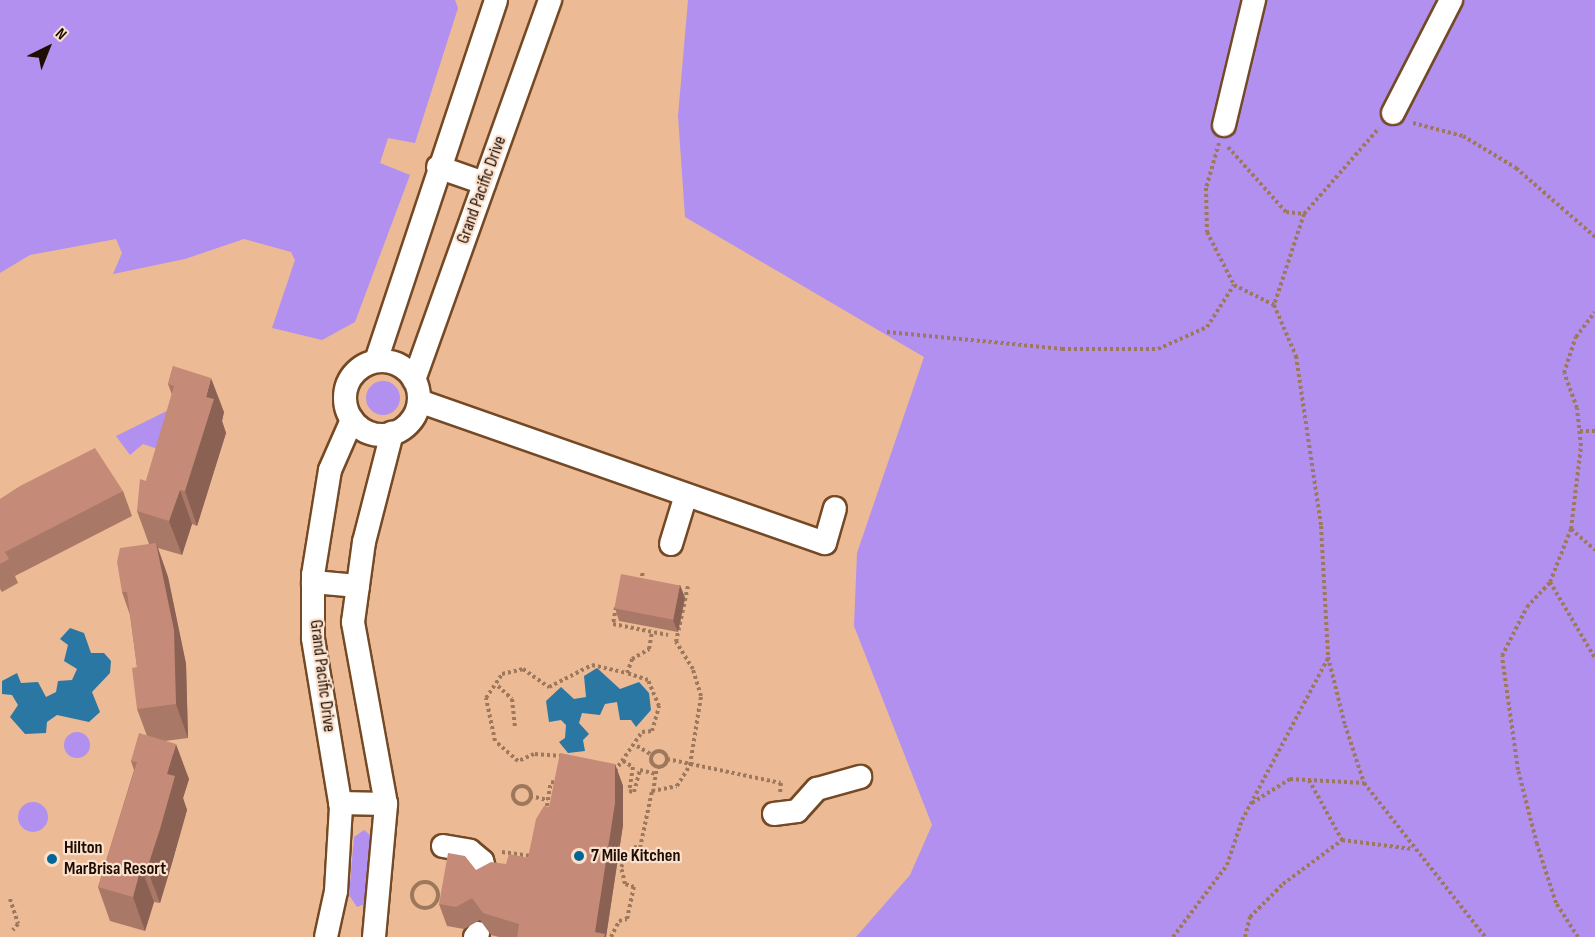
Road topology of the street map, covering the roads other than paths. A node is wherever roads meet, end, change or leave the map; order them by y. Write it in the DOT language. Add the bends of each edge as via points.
graph roads {
  1 [pos="496,0"];
  2 [pos="550,0"];
  3 [pos="1254,0"];
  4 [pos="1451,0"];
  5 [pos="1393,113"];
  6 [pos="1224,125"];
  7 [pos="438,167"];
  8 [pos="484,183"];
  9 [pos="376,361"];
  10 [pos="417,391"];
  11 [pos="352,420"];
  12 [pos="392,433"];
  13 [pos="686,495"];
  14 [pos="836,508"];
  15 [pos="671,544"];
  16 [pos="313,582"];
  17 [pos="358,586"];
  18 [pos="860,777"];
  19 [pos="340,803"];
  20 [pos="386,804"];
  21 [pos="777,805"];
  22 [pos="442,846"];
  23 [pos="487,879"];
  24 [pos="326,937"];
  25 [pos="374,937"];
  1 -- 7 [label="street"];
  2 -- 8 [label="street, Grand Pacific Drive"];
  3 -- 6 [label="street"];
  4 -- 5 [label="street"];
  7 -- 8 [label="street"];
  7 -- 9 [label="street"];
  8 -- 10 [label="street, Grand Pacific Drive"];
  9 -- 10 [label="street" via="398,364"];
  9 -- 11 [label="street" via="358,369 348,383 345,402"];
  10 -- 12 [label="street" via="410,422"];
  10 -- 13 [label="street"];
  11 -- 12 [label="street" via="370,432"];
  11 -- 16 [label="street, Grand Pacific Drive" via="330,470"];
  12 -- 17 [label="street, Grand Pacific Drive"];
  13 -- 14 [label="street" via="825,543"];
  13 -- 15 [label="street"];
  16 -- 17 [label="street"];
  16 -- 19 [label="street, Grand Pacific Drive" via="313,638"];
  17 -- 20 [label="street, Grand Pacific Drive" via="353,622"];
  18 -- 21 [label="street" via="817,789 797,811"];
  19 -- 20 [label="street"];
  19 -- 24 [label="street, Grand Pacific Drive" via="336,891"];
  20 -- 25 [label="street, Grand Pacific Drive"];
  22 -- 23 [label="street" via="476,856"];
}
